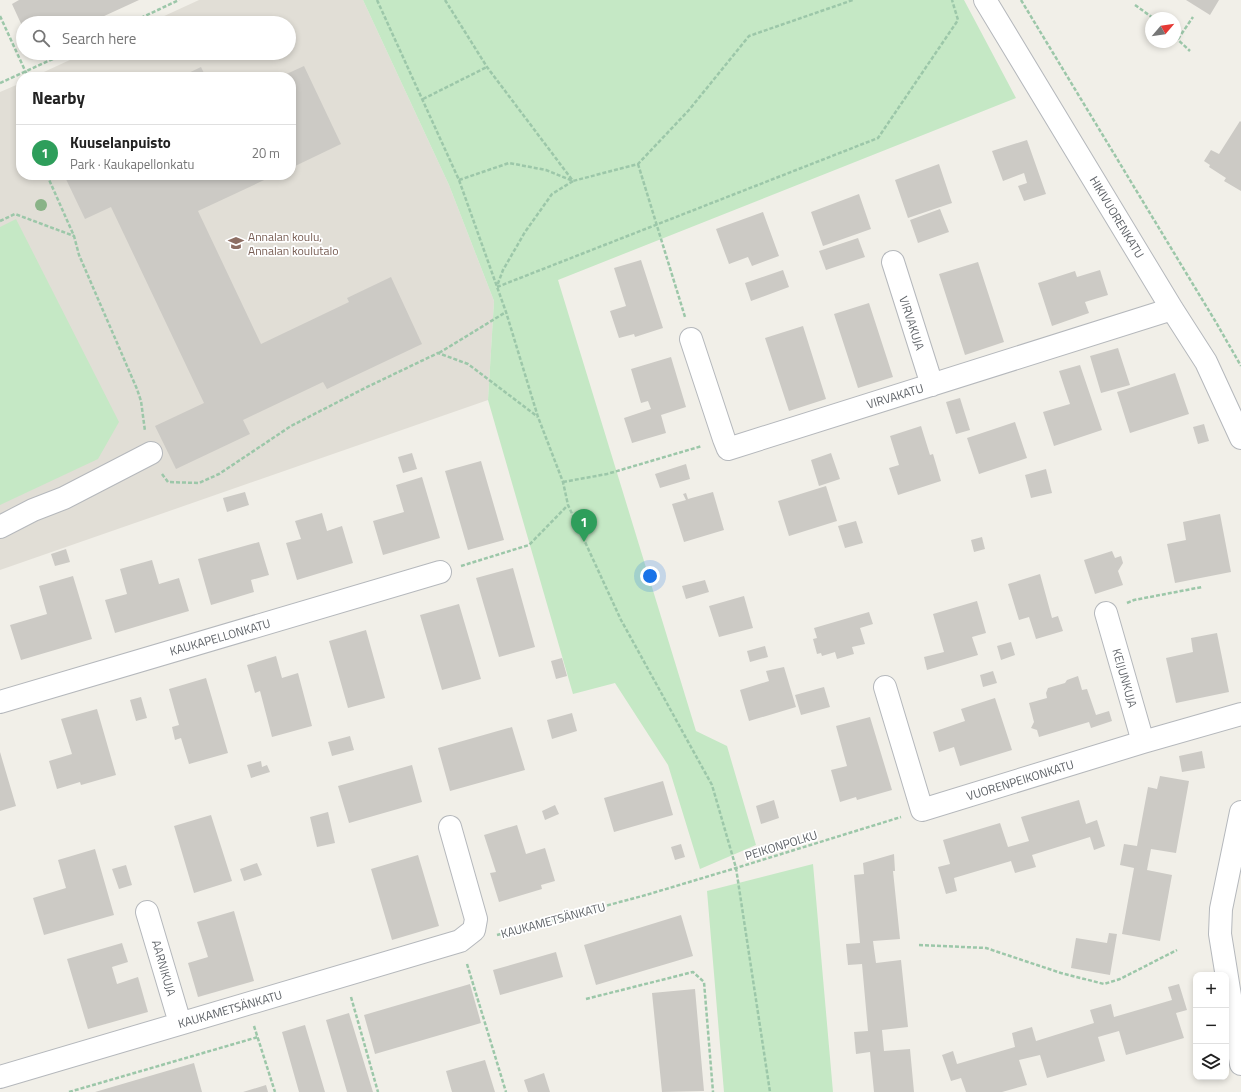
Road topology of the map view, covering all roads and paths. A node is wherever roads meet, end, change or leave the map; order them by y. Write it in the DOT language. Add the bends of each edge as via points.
graph roads {
  1 [pos="179,0"];
  2 [pos="377,0"];
  3 [pos="445,0"];
  4 [pos="853,0"];
  5 [pos="952,0"];
  6 [pos="985,0"];
  7 [pos="1021,0"];
  8 [pos="1135,5"];
  9 [pos="1145,12"];
  10 [pos="0,16"];
  11 [pos="145,16"];
  12 [pos="1193,17"];
  13 [pos="1181,35"];
  14 [pos="1181,42"];
  15 [pos="16,50"];
  16 [pos="1190,51"];
  17 [pos="20,60"];
  18 [pos="51,60"];
  19 [pos="487,67"];
  20 [pos="26,72"];
  21 [pos="16,77"];
  22 [pos="0,84"];
  23 [pos="423,100"];
  24 [pos="638,164"];
  25 [pos="49,180"];
  26 [pos="459,180"];
  27 [pos="573,181"];
  28 [pos="0,221"];
  29 [pos="657,225"];
  30 [pos="74,236"];
  31 [pos="893,262"];
  32 [pos="497,287"];
  33 [pos="1172,309"];
  34 [pos="506,312"];
  35 [pos="691,339"];
  36 [pos="438,353"];
  37 [pos="1241,366"];
  38 [pos="932,385"];
  39 [pos="538,417"];
  40 [pos="1241,438"];
  41 [pos="724,439"];
  42 [pos="151,453"];
  43 [pos="563,482"];
  44 [pos="568,505"];
  45 [pos="0,527"];
  46 [pos="440,572"];
  47 [pos="1202,587"];
  48 [pos="1106,613"];
  49 [pos="885,687"];
  50 [pos="0,702"];
  51 [pos="1241,714"];
  52 [pos="1143,742"];
  53 [pos="922,810"];
  54 [pos="1241,812"];
  55 [pos="450,827"];
  56 [pos="1238,834"];
  57 [pos="736,868"];
  58 [pos="646,895"];
  59 [pos="148,912"];
  60 [pos="460,941"];
  61 [pos="919,946"];
  62 [pos="1178,950"];
  63 [pos="345,975"];
  64 [pos="586,999"];
  65 [pos="247,1004"];
  66 [pos="180,1023"];
  67 [pos="258,1037"];
  68 [pos="1241,1064"];
  69 [pos="0,1077"];
  70 [pos="69,1092"];
  71 [pos="275,1092"];
  72 [pos="378,1092"];
  73 [pos="506,1092"];
  74 [pos="713,1092"];
  75 [pos="770,1092"];
  1 -- 11 [label="path"];
  2 -- 23 [label="path"];
  3 -- 19 [label="path"];
  4 -- 24 [label="path" via="749,36 689,110"];
  5 -- 29 [label="path" via="958,20 878,138"];
  6 -- 33 [label="street, HIKIVUORENKATU"];
  7 -- 37 [label="path"];
  8 -- 9 [label="path"];
  10 -- 15 [label="path"];
  12 -- 13 [label="path"];
  14 -- 16 [label="path"];
  17 -- 20 [label="path"];
  18 -- 20 [label="path"];
  19 -- 23 [label="path"];
  19 -- 27 [label="path"];
  21 -- 22 [label="path"];
  23 -- 26 [label="path"];
  24 -- 27 [label="path"];
  24 -- 29 [label="path"];
  25 -- 30 [label="path"];
  26 -- 27 [label="path" via="509,163 546,170"];
  26 -- 32 [label="path"];
  27 -- 32 [label="path" via="552,194 525,232 503,270"];
  28 -- 30 [label="path" via="15,214"];
  29 -- 32 [label="path"];
  29 -- 35 [label="path"];
  30 -- 42 [label="path" via="79,255 137,389"];
  31 -- 38 [label="street, VIRVAKUJA"];
  32 -- 34 [label="path"];
  33 -- 38 [label="street, VIRVAKATU"];
  33 -- 40 [label="street, HIKIVUORENKATU" via="1206,362"];
  34 -- 36 [label="path"];
  34 -- 39 [label="path"];
  35 -- 41 [label="street"];
  36 -- 39 [label="path" via="468,364"];
  36 -- 42 [label="path" via="291,426 219,474 200,483 168,482"];
  38 -- 41 [label="street, VIRVAKATU" via="728,449"];
  39 -- 43 [label="path"];
  41 -- 43 [label="path" via="607,474"];
  42 -- 45 [label="street" via="64,498"];
  43 -- 44 [label="path"];
  44 -- 46 [label="path" via="529,546"];
  44 -- 57 [label="path" via="621,620 712,785"];
  46 -- 50 [label="street, KAUKAPELLONKATU"];
  47 -- 48 [label="path" via="1134,600"];
  48 -- 52 [label="street, KEIJUNKUJA"];
  49 -- 53 [label="street"];
  51 -- 52 [label="street, VUORENPEIKONKATU"];
  52 -- 53 [label="street, VUORENPEIKONKATU"];
  53 -- 57 [label="path, PEIKONPOLKU"];
  54 -- 56 [label="street"];
  55 -- 60 [label="street, KAUKAMETSÄNKATU" via="476,919 474,930"];
  56 -- 68 [label="street" via="1221,909 1220,934"];
  57 -- 58 [label="path, PEIKONPOLKU"];
  57 -- 75 [label="path"];
  58 -- 60 [label="path, KAUKAMETSÄNKATU" via="501,934"];
  59 -- 66 [label="street, AARNIKUJA"];
  60 -- 63 [label="street, KAUKAMETSÄNKATU"];
  60 -- 73 [label="path"];
  61 -- 62 [label="path" via="986,948 1061,973 1104,984 1120,979"];
  63 -- 65 [label="street, KAUKAMETSÄNKATU"];
  63 -- 72 [label="path"];
  64 -- 74 [label="path" via="693,972 704,982"];
  65 -- 66 [label="street, KAUKAMETSÄNKATU"];
  65 -- 67 [label="path"];
  66 -- 69 [label="street, KAUKAMETSÄNKATU"];
  67 -- 70 [label="path"];
  67 -- 71 [label="path"];
}
